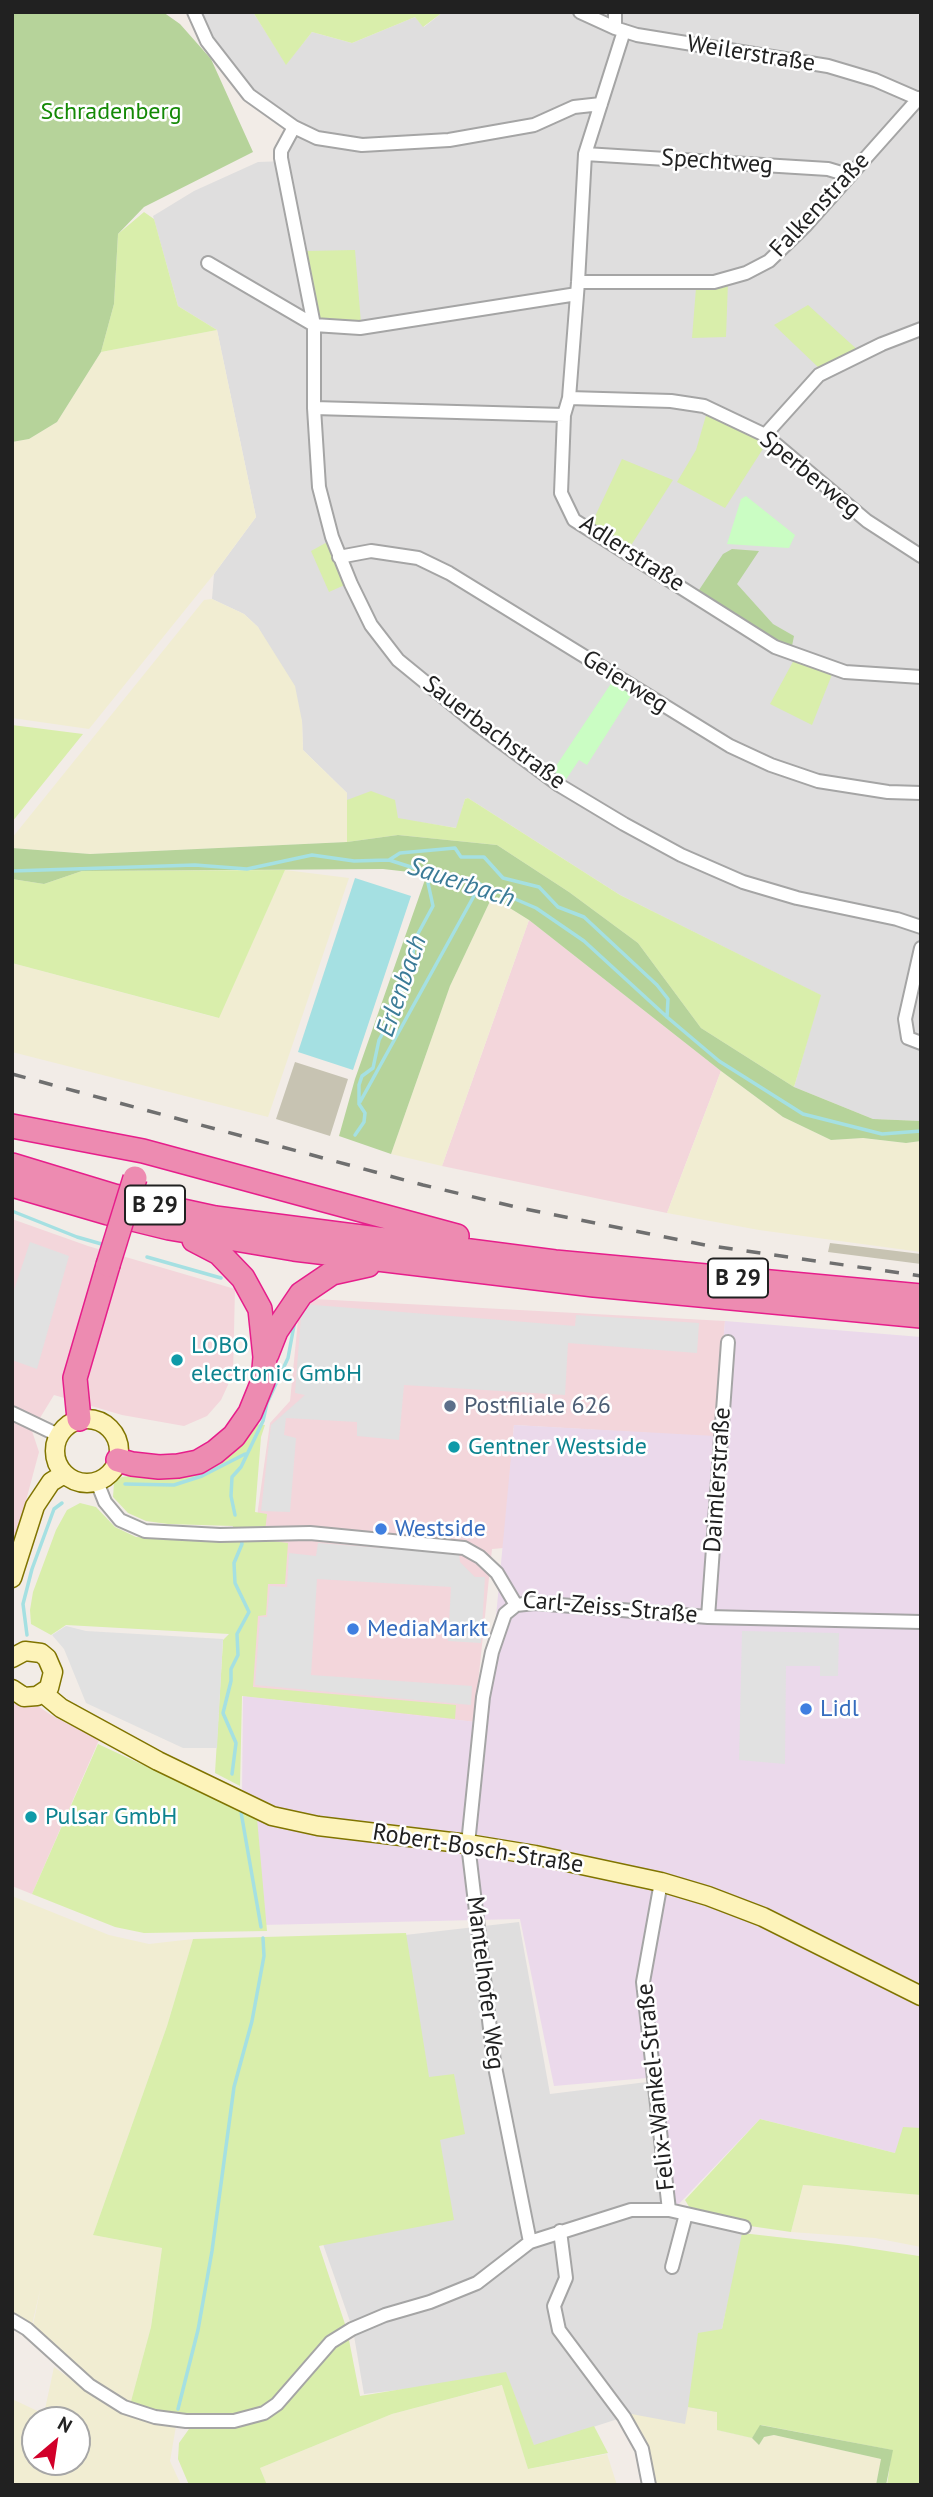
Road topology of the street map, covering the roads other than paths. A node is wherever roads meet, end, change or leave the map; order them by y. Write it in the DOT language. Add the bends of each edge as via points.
graph roads {
  1 [pos="194,12"];
  2 [pos="580,12"];
  3 [pos="615,12"];
  4 [pos="620,30"];
  5 [pos="920,99"];
  6 [pos="601,104"];
  7 [pos="293,127"];
  8 [pos="584,154"];
  9 [pos="848,175"];
  10 [pos="208,263"];
  11 [pos="578,288"];
  12 [pos="314,325"];
  13 [pos="921,329"];
  14 [pos="569,398"];
  15 [pos="314,408"];
  16 [pos="564,415"];
  17 [pos="765,435"];
  18 [pos="921,556"];
  19 [pos="340,557"];
  20 [pos="921,677"];
  21 [pos="921,793"];
  22 [pos="921,927"];
  23 [pos="921,948"];
  24 [pos="921,1043"];
  25 [pos="12,1126"];
  26 [pos="143,1151"];
  27 [pos="12,1165"];
  28 [pos="12,1185"];
  29 [pos="169,1228"];
  30 [pos="555,1262"];
  31 [pos="416,1264"];
  32 [pos="921,1296"];
  33 [pos="921,1316"];
  34 [pos="728,1342"];
  35 [pos="265,1357"];
  36 [pos="12,1413"];
  37 [pos="79,1419"];
  38 [pos="58,1435"];
  39 [pos="118,1460"];
  40 [pos="64,1474"];
  41 [pos="97,1482"];
  42 [pos="12,1578"];
  43 [pos="516,1605"];
  44 [pos="708,1617"];
  45 [pos="921,1622"];
  46 [pos="14,1652"];
  47 [pos="12,1689"];
  48 [pos="43,1693"];
  49 [pos="468,1843"];
  50 [pos="661,1882"];
  51 [pos="921,1996"];
  52 [pos="669,2210"];
  53 [pos="686,2214"];
  54 [pos="744,2227"];
  55 [pos="560,2231"];
  56 [pos="530,2242"];
  57 [pos="672,2267"];
  58 [pos="12,2320"];
  59 [pos="649,2485"];
  1 -- 7 [label="street" via="207,41 250,95"];
  2 -- 4 [label="street, Weilerstraße"];
  3 -- 4 [label="street, Adlerstraße"];
  4 -- 5 [label="street, Weilerstraße" via="828,66"];
  4 -- 6 [label="street, Adlerstraße"];
  5 -- 9 [label="street, Falkenstraße"];
  6 -- 7 [label="street" via="574,107 534,125 449,140 362,145 317,138"];
  6 -- 8 [label="street, Adlerstraße"];
  7 -- 12 [label="street, Sauerbachstraße" via="281,158"];
  8 -- 9 [label="street, Spechtweg" via="828,169"];
  8 -- 11 [label="street, Adlerstraße"];
  9 -- 11 [label="street, Falkenstraße" via="769,261 747,273 714,282"];
  10 -- 12 [label="street"];
  11 -- 12 [label="street, Falkenstraße" via="360,328"];
  11 -- 14 [label="street, Adlerstraße"];
  12 -- 15 [label="street, Sauerbachstraße"];
  13 -- 17 [label="street" via="819,374"];
  14 -- 16 [label="street, Adlerstraße"];
  14 -- 17 [label="street, Sperberweg" via="704,405"];
  15 -- 16 [label="street"];
  15 -- 19 [label="street, Sauerbachstraße" via="319,487"];
  16 -- 20 [label="street, Adlerstraße" via="561,493 574,520 775,647 845,672"];
  17 -- 18 [label="street, Sperberweg" via="867,522"];
  19 -- 21 [label="street, Geierweg" via="371,551 418,558 730,746 771,765 818,781"];
  19 -- 22 [label="street, Sauerbachstraße" via="371,625 398,660 559,785 681,855 743,882"];
  23 -- 24 [label="street" via="905,1019 908,1038"];
  25 -- 26 [label="highway"];
  26 -- 30 [label="highway"];
  26 -- 37 [label="highway, bridge" via="75,1378"];
  27 -- 30 [label="highway, B 29" via="114,1196 215,1218"];
  28 -- 29 [label="highway, B 29"];
  29 -- 31 [label="highway, B 29"];
  29 -- 35 [label="highway" via="219,1253 243,1278 260,1309"];
  30 -- 32 [label="highway, B 29"];
  31 -- 33 [label="highway, B 29"];
  31 -- 35 [label="highway" via="361,1265 332,1273 312,1285 289,1308"];
  34 -- 44 [label="street, Daimlerstraße"];
  35 -- 39 [label="highway" via="263,1381 250,1413 215,1452 178,1466"];
  36 -- 38 [label="street"];
  37 -- 38 [label="street"];
  37 -- 39 [label="street" via="108,1427 118,1443"];
  38 -- 40 [label="street" via="55,1455"];
  39 -- 41 [label="street"];
  40 -- 41 [label="street" via="79,1482"];
  40 -- 42 [label="street" via="51,1482 35,1506"];
  41 -- 43 [label="street, Carl-Zeiss-Straße" via="105,1502 120,1520 145,1531 310,1533 464,1548 497,1573"];
  43 -- 44 [label="street, Carl-Zeiss-Straße"];
  43 -- 49 [label="street, Mantelhofer Weg" via="505,1614 492,1652"];
  44 -- 45 [label="street, Carl-Zeiss-Straße"];
  46 -- 48 [label="street" via="33,1650 47,1658 53,1672"];
  47 -- 48 [label="street, Robert-Bosch-Straße" via="24,1696"];
  48 -- 49 [label="street, Robert-Bosch-Straße" via="61,1708 158,1761 272,1816 318,1826"];
  49 -- 50 [label="street, Robert-Bosch-Straße"];
  49 -- 56 [label="street, Mantelhofer Weg" via="494,2062"];
  50 -- 51 [label="street, Robert-Bosch-Straße" via="763,1917"];
  50 -- 52 [label="street, Felix-Wankel-Straße" via="643,1982"];
  52 -- 53 [label="street"];
  52 -- 55 [label="street" via="631,2210"];
  53 -- 54 [label="street"];
  53 -- 57 [label="street"];
  55 -- 56 [label="street"];
  55 -- 59 [label="street" via="566,2278 554,2305 559,2330 624,2417 642,2449"];
  56 -- 58 [label="street" via="478,2283 352,2329 331,2342 277,2404 264,2413 234,2421 186,2421 124,2407 89,2385"];
}
